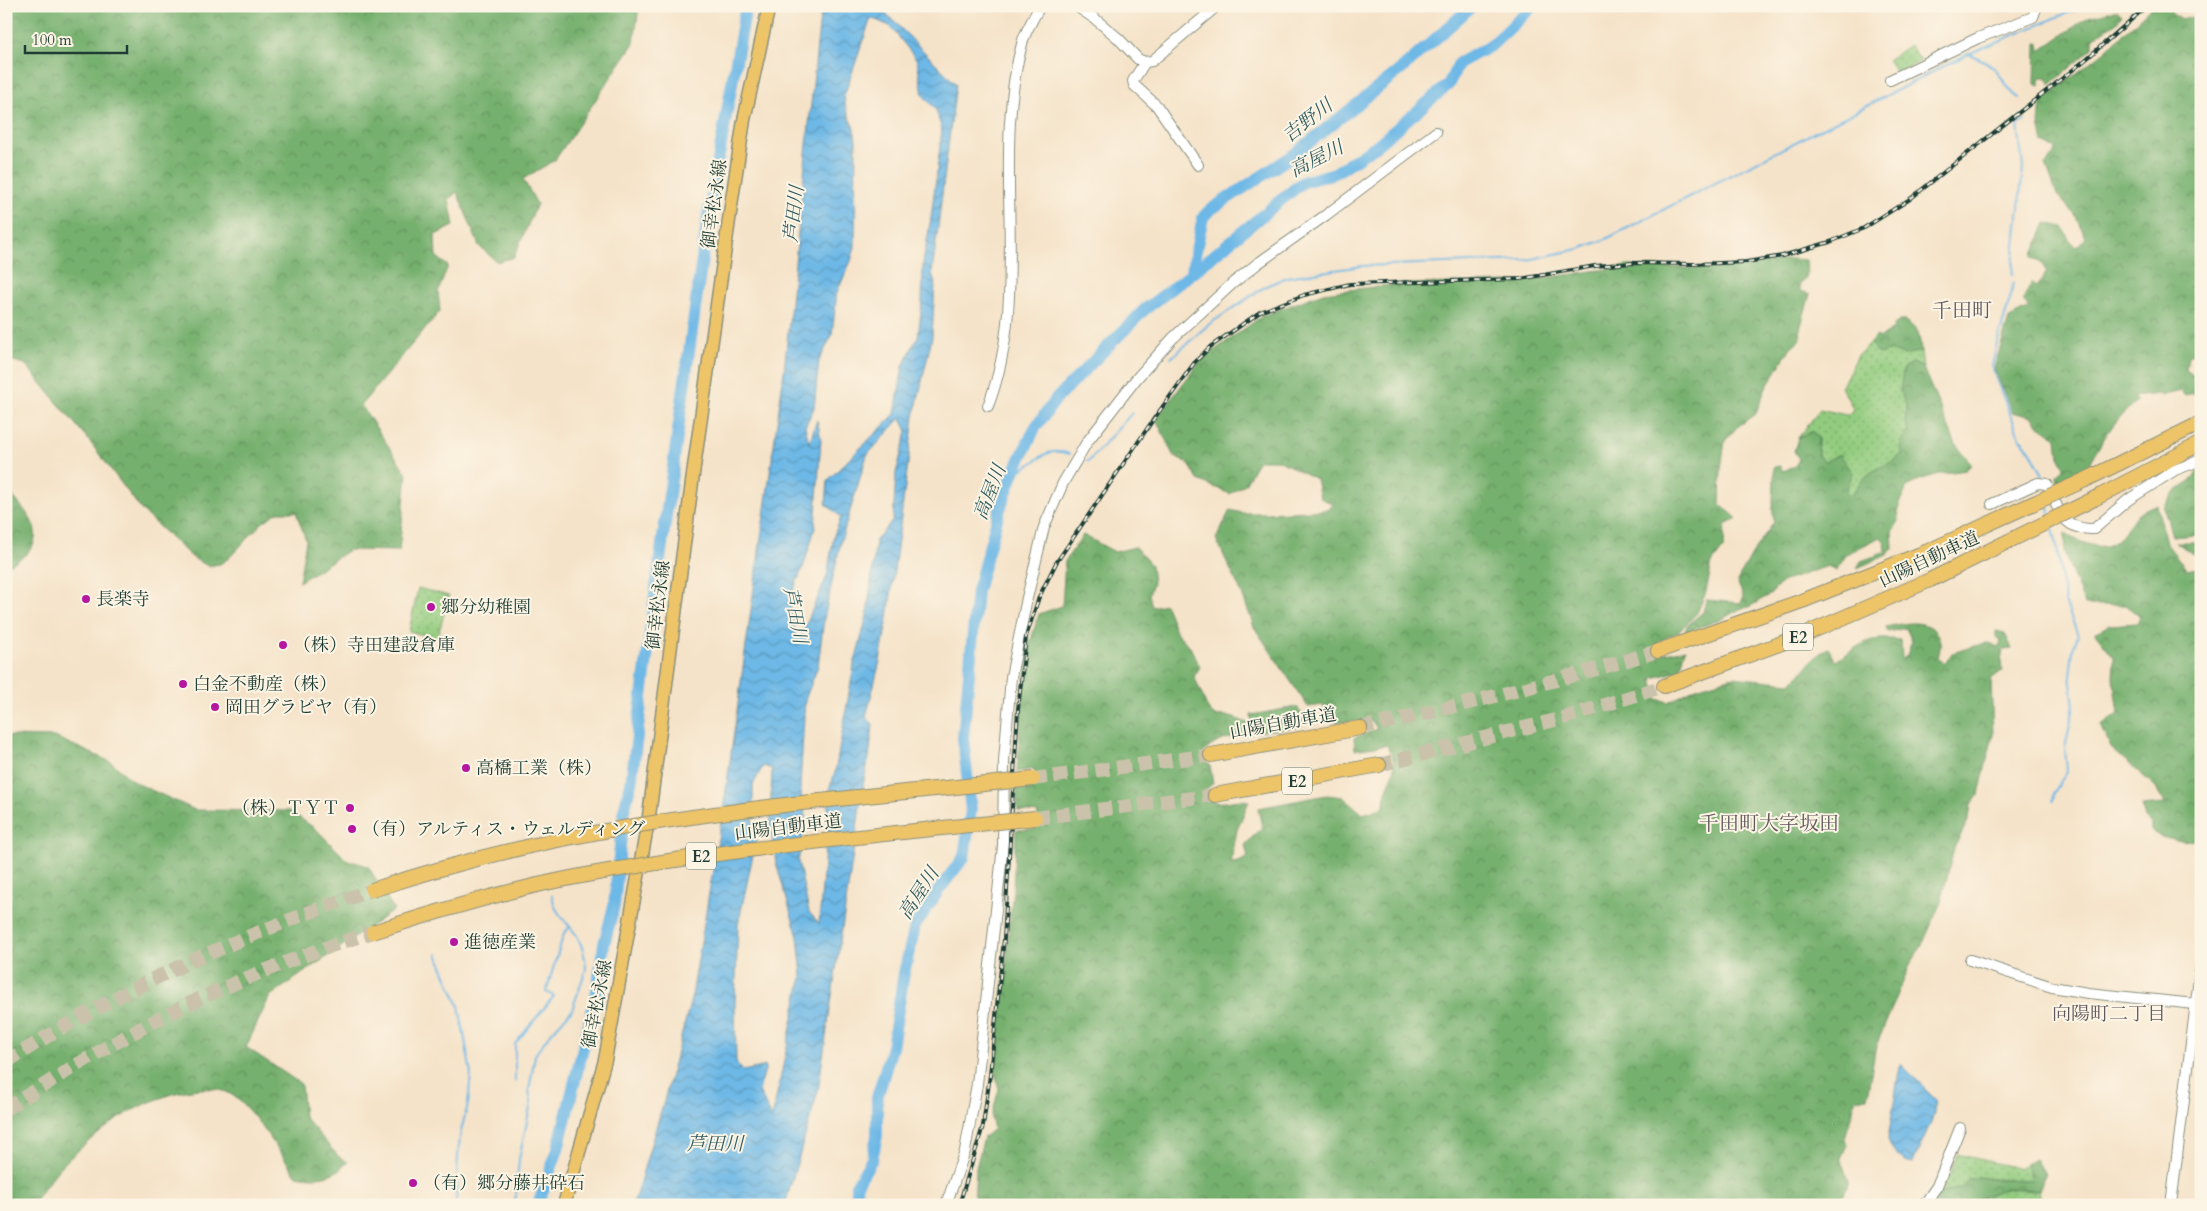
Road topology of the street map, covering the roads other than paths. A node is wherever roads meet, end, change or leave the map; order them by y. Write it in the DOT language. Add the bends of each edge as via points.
graph roads {
  1 [pos="769,6"];
  2 [pos="1040,6"];
  3 [pos="1076,6"];
  4 [pos="1217,6"];
  5 [pos="2037,6"];
  6 [pos="1144,62"];
  7 [pos="1890,80"];
  8 [pos="1436,132"];
  9 [pos="1198,166"];
  10 [pos="988,406"];
  11 [pos="2201,423"];
  12 [pos="2201,443"];
  13 [pos="2201,460"];
  14 [pos="1992,504"];
  15 [pos="1658,651"];
  16 [pos="1664,686"];
  17 [pos="1360,728"];
  18 [pos="1211,755"];
  19 [pos="1379,765"];
  20 [pos="1033,779"];
  21 [pos="1215,795"];
  22 [pos="1035,818"];
  23 [pos="372,890"];
  24 [pos="373,932"];
  25 [pos="1970,960"];
  26 [pos="2201,962"];
  27 [pos="2195,1004"];
  28 [pos="1960,1128"];
  29 [pos="564,1205"];
  30 [pos="946,1205"];
  31 [pos="1924,1205"];
  32 [pos="2171,1205"];
  1 -- 29 [label="main road, 御幸松永線" via="744,120 732,199 649,816 604,1060"];
  2 -- 10 [label="street" via="1024,39 1010,122 1007,320"];
  3 -- 6 [label="street"];
  4 -- 6 [label="street" via="1152,61"];
  5 -- 7 [label="street" via="2033,17 1978,38"];
  6 -- 9 [label="street" via="1133,81 1134,85 1156,106"];
  8 -- 30 [label="street" via="1251,269 1173,338 1087,442 1063,484 1044,527 1011,677 1004,761 1003,846 977,1084 965,1151"];
  11 -- 15 [label="highway, 山陽自動車道 / E2, bridge" via="1926,552 1802,601"];
  12 -- 16 [label="highway, 山陽自動車道 / E2, bridge" via="1930,580 1800,636"];
  13 -- 14 [label="street" via="2175,470 2128,500 2094,529 2077,529 2067,522 2047,484 2038,484"];
  17 -- 18 [label="highway, 山陽自動車道 / E2"];
  19 -- 21 [label="highway, E2"];
  20 -- 23 [label="highway, 山陽自動車道 / E2, bridge" via="786,806 618,829 504,852"];
  22 -- 24 [label="highway, 山陽自動車道 / E2, bridge" via="648,864 508,892"];
  25 -- 27 [label="street" via="2052,987"];
  26 -- 27 [label="street"];
  27 -- 32 [label="street"];
  28 -- 31 [label="street" via="1937,1186"];
}
